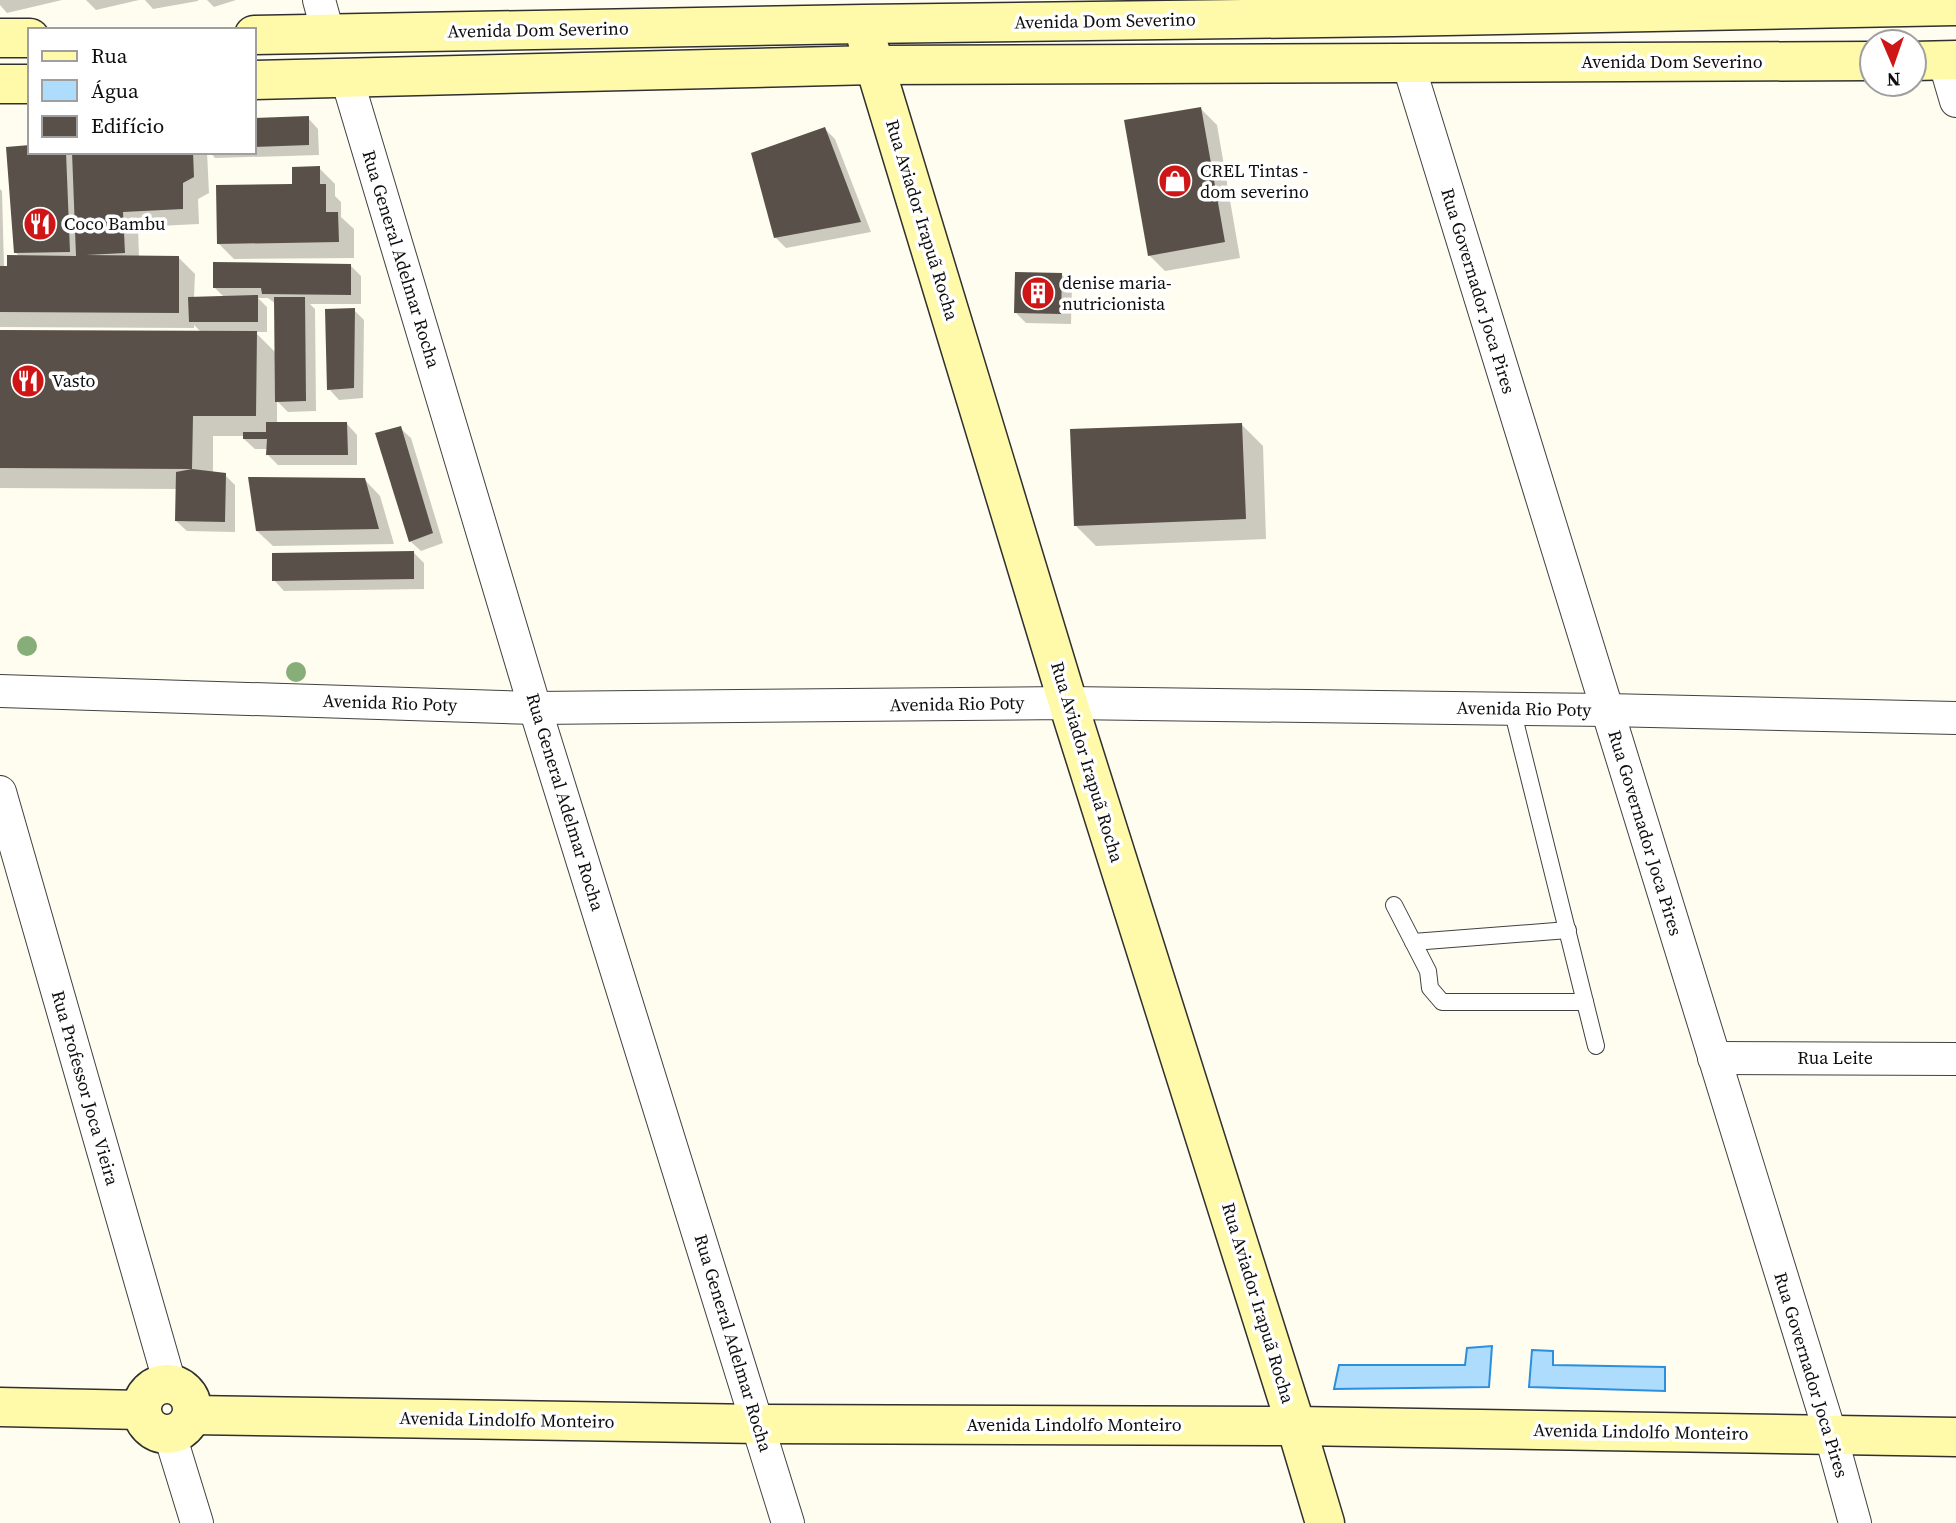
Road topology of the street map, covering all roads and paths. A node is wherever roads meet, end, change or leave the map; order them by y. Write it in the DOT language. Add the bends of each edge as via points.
graph roads {
  1 [pos="1937,4"];
  2 [pos="1391,9"];
  3 [pos="859,12"];
  4 [pos="323,17"];
  5 [pos="256,34"];
  6 [pos="0,38"];
  7 [pos="28,38"];
  8 [pos="1938,60"];
  9 [pos="1858,61"];
  10 [pos="1408,63"];
  11 [pos="874,65"];
  12 [pos="347,79"];
  13 [pos="256,80"];
  14 [pos="0,84"];
  15 [pos="28,84"];
  16 [pos="1956,101"];
  17 [pos="0,691"];
  18 [pos="1069,703"];
  19 [pos="535,708"];
  20 [pos="1512,709"];
  21 [pos="1606,710"];
  22 [pos="1956,718"];
  23 [pos="0,792"];
  24 [pos="1394,905"];
  25 [pos="1568,930"];
  26 [pos="1413,942"];
  27 [pos="1585,1002"];
  28 [pos="1596,1046"];
  29 [pos="1714,1058"];
  30 [pos="1956,1059"];
  31 [pos="170,1384"];
  32 [pos="0,1407"];
  33 [pos="168,1420"];
  34 [pos="759,1424"];
  35 [pos="1296,1426"];
  36 [pos="1830,1436"];
  37 [pos="1956,1437"];
  38 [pos="197,1523"];
  39 [pos="788,1523"];
  40 [pos="1325,1523"];
  41 [pos="1855,1523"];
  1 -- 2 [label="street, Avenida Dom Severino"];
  2 -- 3 [label="street, Avenida Dom Severino"];
  3 -- 4 [label="street, Avenida Dom Severino"];
  3 -- 11 [label="street, Rua Aviador Irapuã Rocha"];
  4 -- 5 [label="street, Avenida Dom Severino"];
  6 -- 7 [label="street"];
  8 -- 16 [label="street"];
  9 -- 10 [label="street, Avenida Dom Severino"];
  10 -- 11 [label="street, Avenida Dom Severino"];
  10 -- 21 [label="street, Rua Governador Joca Pires"];
  11 -- 12 [label="street, Avenida Dom Severino"];
  11 -- 18 [label="street, Rua Aviador Irapuã Rocha"];
  12 -- 13 [label="street, Avenida Dom Severino"];
  12 -- 19 [label="street, Rua General Adelmar Rocha"];
  14 -- 15 [label="street"];
  17 -- 19 [label="street, Avenida Rio Poty"];
  18 -- 19 [label="street, Avenida Rio Poty"];
  18 -- 20 [label="street, Avenida Rio Poty"];
  18 -- 35 [label="street, Rua Aviador Irapuã Rocha"];
  19 -- 34 [label="street, Rua General Adelmar Rocha"];
  20 -- 21 [label="street, Avenida Rio Poty"];
  20 -- 25 [label="lane"];
  21 -- 22 [label="street, Avenida Rio Poty"];
  21 -- 29 [label="street, Rua Governador Joca Pires"];
  23 -- 31 [label="street, Rua Professor Joca Vieira"];
  24 -- 26 [label="lane"];
  25 -- 26 [label="lane"];
  25 -- 27 [label="lane"];
  26 -- 27 [label="lane" via="1428,971 1430,988 1442,1002"];
  27 -- 28 [label="lane"];
  29 -- 30 [label="street, Rua Leite"];
  29 -- 36 [label="street, Rua Governador Joca Pires"];
  31 -- 33 [label="street" via="153,1388 142,1401"];
  32 -- 33 [label="street, Avenida Lindolfo Monteiro"];
  33 -- 34 [label="street, Avenida Lindolfo Monteiro"];
  33 -- 38 [label="street"];
  34 -- 35 [label="street, Avenida Lindolfo Monteiro"];
  34 -- 39 [label="street, Rua General Adelmar Rocha"];
  35 -- 36 [label="street, Avenida Lindolfo Monteiro"];
  35 -- 40 [label="street, Rua Aviador Irapuã Rocha"];
  36 -- 37 [label="street, Avenida Lindolfo Monteiro"];
  36 -- 41 [label="street, Rua Governador Joca Pires"];
}
